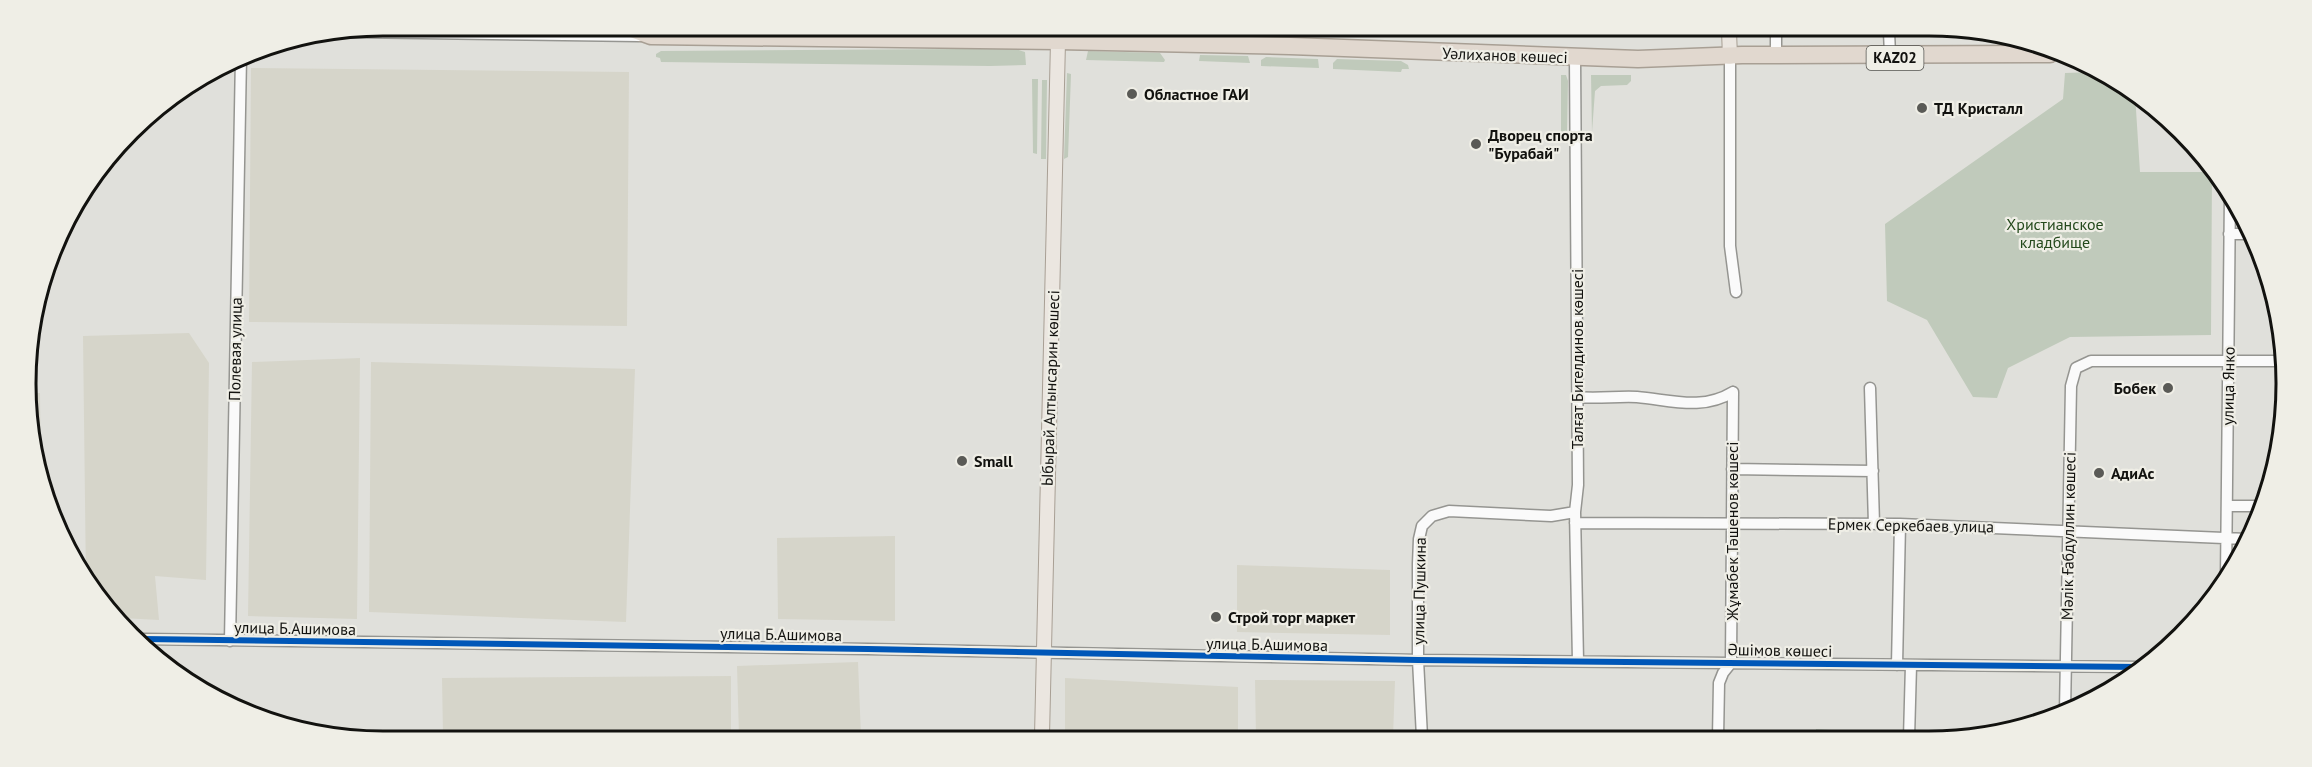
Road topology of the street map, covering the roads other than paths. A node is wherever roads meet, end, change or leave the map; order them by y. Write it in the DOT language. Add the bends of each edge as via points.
graph roads {
  1 [pos="1057,36"];
  2 [pos="1096,36"];
  3 [pos="1776,36"];
  4 [pos="1889,36"];
  5 [pos="1730,50"];
  6 [pos="1890,54"];
  7 [pos="2040,54"];
  8 [pos="1776,55"];
  9 [pos="1575,58"];
  10 [pos="2051,58"];
  11 [pos="241,67"];
  12 [pos="2230,211"];
  13 [pos="2229,234"];
  14 [pos="2242,234"];
  15 [pos="1737,292"];
  16 [pos="2228,360"];
  17 [pos="2275,361"];
  18 [pos="1870,388"];
  19 [pos="1577,397"];
  20 [pos="1732,469"];
  21 [pos="1873,471"];
  22 [pos="2254,506"];
  23 [pos="2227,507"];
  24 [pos="1575,512"];
  25 [pos="1731,522"];
  26 [pos="1575,524"];
  27 [pos="1874,524"];
  28 [pos="1900,524"];
  29 [pos="2068,530"];
  30 [pos="2226,539"];
  31 [pos="2239,539"];
  32 [pos="2226,562"];
  33 [pos="148,639"];
  34 [pos="230,641"];
  35 [pos="1044,653"];
  36 [pos="1418,660"];
  37 [pos="1578,660"];
  38 [pos="1731,663"];
  39 [pos="1897,665"];
  40 [pos="1911,665"];
  41 [pos="2065,666"];
  42 [pos="2128,668"];
  43 [pos="2065,703"];
  44 [pos="1042,731"];
  45 [pos="1422,731"];
  46 [pos="1718,731"];
  47 [pos="1909,731"];
  1 -- 35 [label="main road, Ыбырай Алтынсарин көшесі"];
  2 -- 9 [label="highway, Уәлиханов көшесі / KАZ02"];
  3 -- 8 [label="street"];
  4 -- 6 [label="street"];
  5 -- 8 [label="highway, Уәлиханов көшесі / KАZ02"];
  5 -- 9 [label="highway, Уәлиханов көшесі / KАZ02" via="1638,59"];
  5 -- 10 [label="highway, KАZ02" via="1741,59"];
  5 -- 15 [label="street" via="1730,246"];
  6 -- 7 [label="highway, KАZ02"];
  6 -- 8 [label="highway, Уәлиханов көшесі / KАZ02"];
  9 -- 19 [label="street, Талғат Бигелдинов көшесі"];
  11 -- 34 [label="street, Полевая улица"];
  12 -- 13 [label="street, улица Янко"];
  13 -- 14 [label="street"];
  13 -- 16 [label="street, улица Янко"];
  16 -- 17 [label="street"];
  16 -- 23 [label="street, улица Янко"];
  16 -- 29 [label="street, Мәлік Ғабдуллин көшесі" via="2091,361 2073,373"];
  18 -- 21 [label="street"];
  19 -- 20 [label="street, Жұмабек Тәшенов көшесі" via="1636,397 1698,404 1733,392"];
  19 -- 24 [label="street, Талғат Бигелдинов көшесі"];
  20 -- 21 [label="street"];
  20 -- 25 [label="street, Жұмабек Тәшенов көшесі"];
  21 -- 27 [label="street"];
  22 -- 23 [label="street"];
  23 -- 30 [label="street, улица Янко"];
  24 -- 26 [label="street, Талғат Бигелдинов көшесі"];
  24 -- 36 [label="street, улица Пушкина" via="1551,516 1449,511 1427,520 1419,538"];
  25 -- 26 [label="street, Ермек Серкебаев улица"];
  25 -- 27 [label="street, Ермек Серкебаев улица"];
  25 -- 38 [label="street, Жұмабек Тәшенов көшесі"];
  26 -- 37 [label="street, Талғат Бигелдинов көшесі"];
  27 -- 28 [label="street, Ермек Серкебаев улица"];
  28 -- 29 [label="street, Ермек Серкебаев улица"];
  28 -- 39 [label="street"];
  29 -- 30 [label="street, Ермек Серкебаев улица"];
  29 -- 41 [label="street, Мәлік Ғабдуллин көшесі"];
  30 -- 31 [label="street, Ермек Серкебаев улица"];
  30 -- 32 [label="street, улица Янко"];
  33 -- 34 [label="street, улица Б.Ашимова"];
  34 -- 35 [label="street, улица Б.Ашимова"];
  35 -- 36 [label="street, улица Б.Ашимова"];
  35 -- 44 [label="main road, Ыбырай Алтынсарин көшесі"];
  36 -- 37 [label="street, Әшімов көшесі"];
  36 -- 45 [label="street, улица Пушкина"];
  37 -- 38 [label="street, Әшімов көшесі"];
  38 -- 39 [label="street, Әшімов көшесі"];
  38 -- 46 [label="street, Жұмабек Тәшенов көшесі" via="1719,684"];
  39 -- 40 [label="street, Әшімов көшесі"];
  40 -- 41 [label="street, Әшімов көшесі"];
  40 -- 47 [label="street"];
  41 -- 42 [label="street, Әшімов көшесі"];
  41 -- 43 [label="street, Мәлік Ғабдуллин көшесі"];
}
